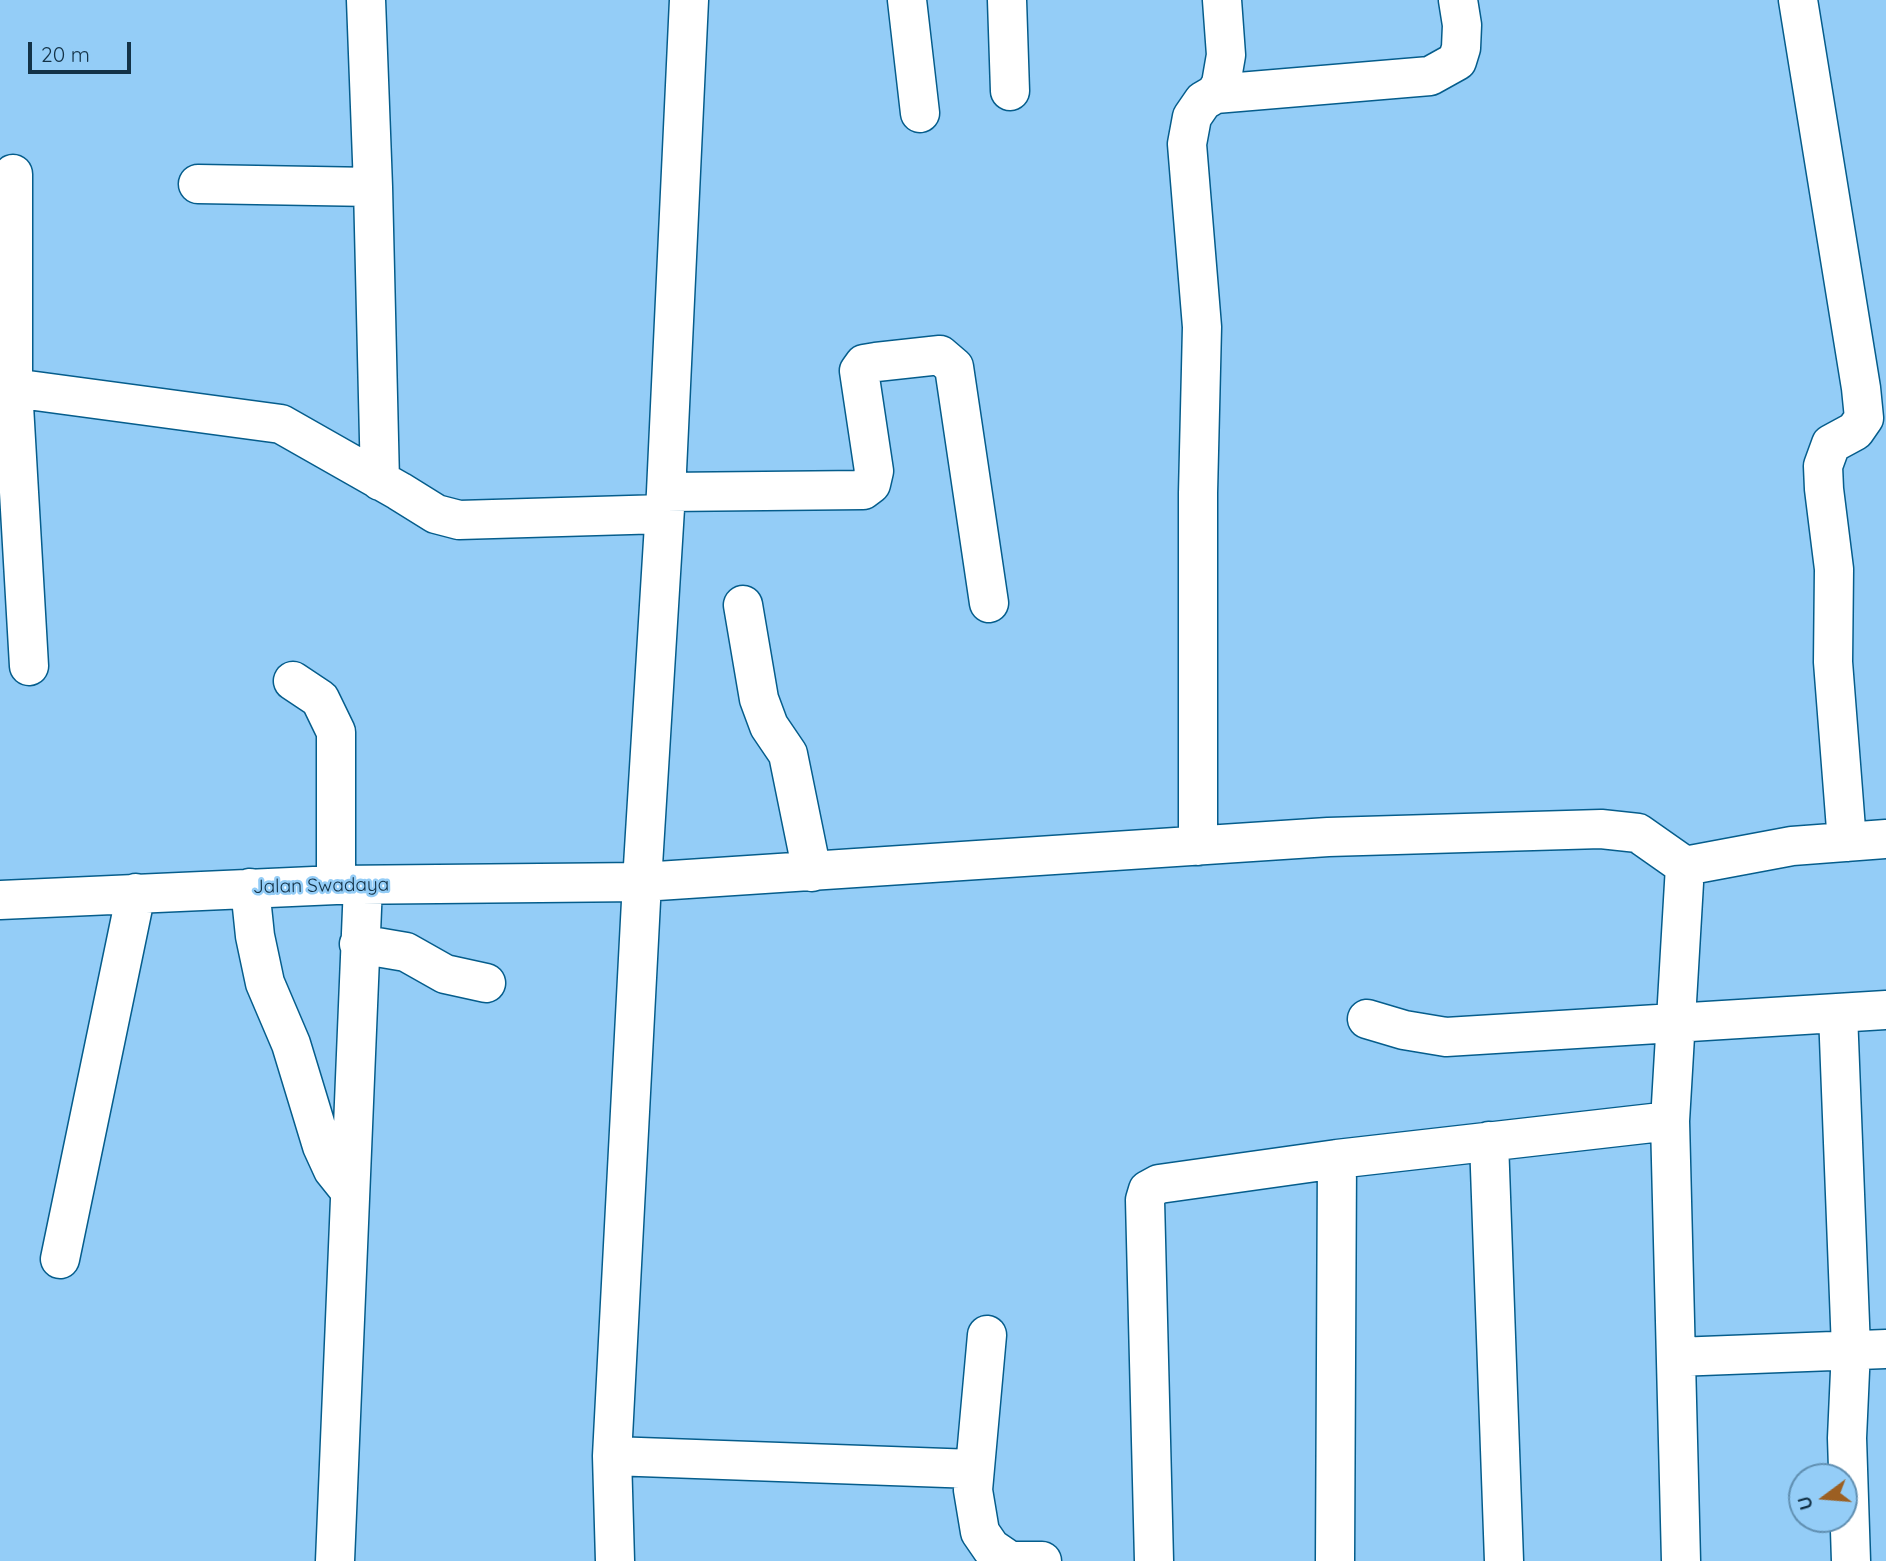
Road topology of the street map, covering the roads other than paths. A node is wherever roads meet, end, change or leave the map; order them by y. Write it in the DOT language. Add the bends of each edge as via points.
graph roads {
  1 [pos="366,0"];
  2 [pos="689,0"];
  3 [pos="907,0"];
  4 [pos="1007,0"];
  5 [pos="1222,0"];
  6 [pos="1458,0"];
  7 [pos="1798,0"];
  8 [pos="1010,91"];
  9 [pos="1215,94"];
  10 [pos="920,113"];
  11 [pos="13,174"];
  12 [pos="198,184"];
  13 [pos="373,187"];
  14 [pos="13,388"];
  15 [pos="380,481"];
  16 [pos="665,503"];
  17 [pos="989,603"];
  18 [pos="743,605"];
  19 [pos="29,666"];
  20 [pos="293,681"];
  21 [pos="1886,839"];
  22 [pos="1847,842"];
  23 [pos="1198,846"];
  24 [pos="1685,866"];
  25 [pos="812,872"];
  26 [pos="642,882"];
  27 [pos="349,885"];
  28 [pos="250,888"];
  29 [pos="135,893"];
  30 [pos="0,900"];
  31 [pos="359,944"];
  32 [pos="486,983"];
  33 [pos="1886,1010"];
  34 [pos="1838,1013"];
  35 [pos="1367,1019"];
  36 [pos="1676,1023"];
  37 [pos="1670,1121"];
  38 [pos="1489,1141"];
  39 [pos="1338,1159"];
  40 [pos="349,1191"];
  41 [pos="60,1259"];
  42 [pos="987,1335"];
  43 [pos="1868,1349"];
  44 [pos="1676,1357"];
  45 [pos="612,1456"];
  46 [pos="974,1469"];
  47 [pos="335,1561"];
  48 [pos="615,1561"];
  49 [pos="1042,1561"];
  50 [pos="1154,1561"];
  51 [pos="1335,1561"];
  52 [pos="1504,1561"];
  53 [pos="1681,1561"];
  54 [pos="1851,1561"];
  1 -- 13 [label="street"];
  2 -- 16 [label="street"];
  3 -- 10 [label="street"];
  4 -- 8 [label="street"];
  5 -- 9 [label="street" via="1226,55"];
  6 -- 9 [label="street" via="1462,25 1457,61 1430,76"];
  7 -- 22 [label="street" via="1864,418 1855,431 1830,444 1823,466 1835,569 1833,662"];
  9 -- 23 [label="street" via="1203,101 1192,117 1187,144 1202,327"];
  11 -- 14 [label="street"];
  12 -- 13 [label="street"];
  13 -- 15 [label="street"];
  14 -- 15 [label="street" via="281,424"];
  14 -- 19 [label="street"];
  15 -- 16 [label="street" via="436,514 459,520"];
  16 -- 17 [label="street" via="863,490 871,484 874,471 859,371 864,364 940,355 954,367"];
  16 -- 26 [label="street"];
  18 -- 25 [label="street" via="759,699 769,726 788,754"];
  20 -- 27 [label="street" via="320,699 336,732"];
  21 -- 22 [label="street"];
  22 -- 24 [label="street" via="1791,846"];
  23 -- 24 [label="street, Jalan Swadaya" via="1601,828 1638,833"];
  23 -- 25 [label="street, Jalan Swadaya"];
  24 -- 36 [label="street"];
  25 -- 26 [label="street, Jalan Swadaya"];
  26 -- 27 [label="street, Jalan Swadaya"];
  26 -- 45 [label="street"];
  27 -- 28 [label="street, Jalan Swadaya"];
  27 -- 31 [label="street"];
  28 -- 29 [label="street, Jalan Swadaya"];
  28 -- 40 [label="street" via="265,983 291,1044 322,1146"];
  29 -- 30 [label="street, Jalan Swadaya"];
  29 -- 41 [label="street"];
  31 -- 32 [label="street" via="406,952 445,975"];
  31 -- 40 [label="street"];
  33 -- 34 [label="street"];
  34 -- 36 [label="street"];
  34 -- 43 [label="street"];
  35 -- 36 [label="street" via="1446,1037"];
  36 -- 37 [label="street"];
  37 -- 38 [label="street"];
  37 -- 44 [label="street"];
  38 -- 39 [label="street"];
  38 -- 52 [label="street"];
  39 -- 50 [label="street" via="1159,1184 1148,1190"];
  39 -- 51 [label="street"];
  40 -- 47 [label="street"];
  42 -- 46 [label="street"];
  43 -- 44 [label="street"];
  43 -- 54 [label="street" via="1847,1438"];
  44 -- 53 [label="street"];
  45 -- 46 [label="street"];
  45 -- 48 [label="street"];
  46 -- 49 [label="street" via="980,1532 991,1548 1010,1560"];
}
